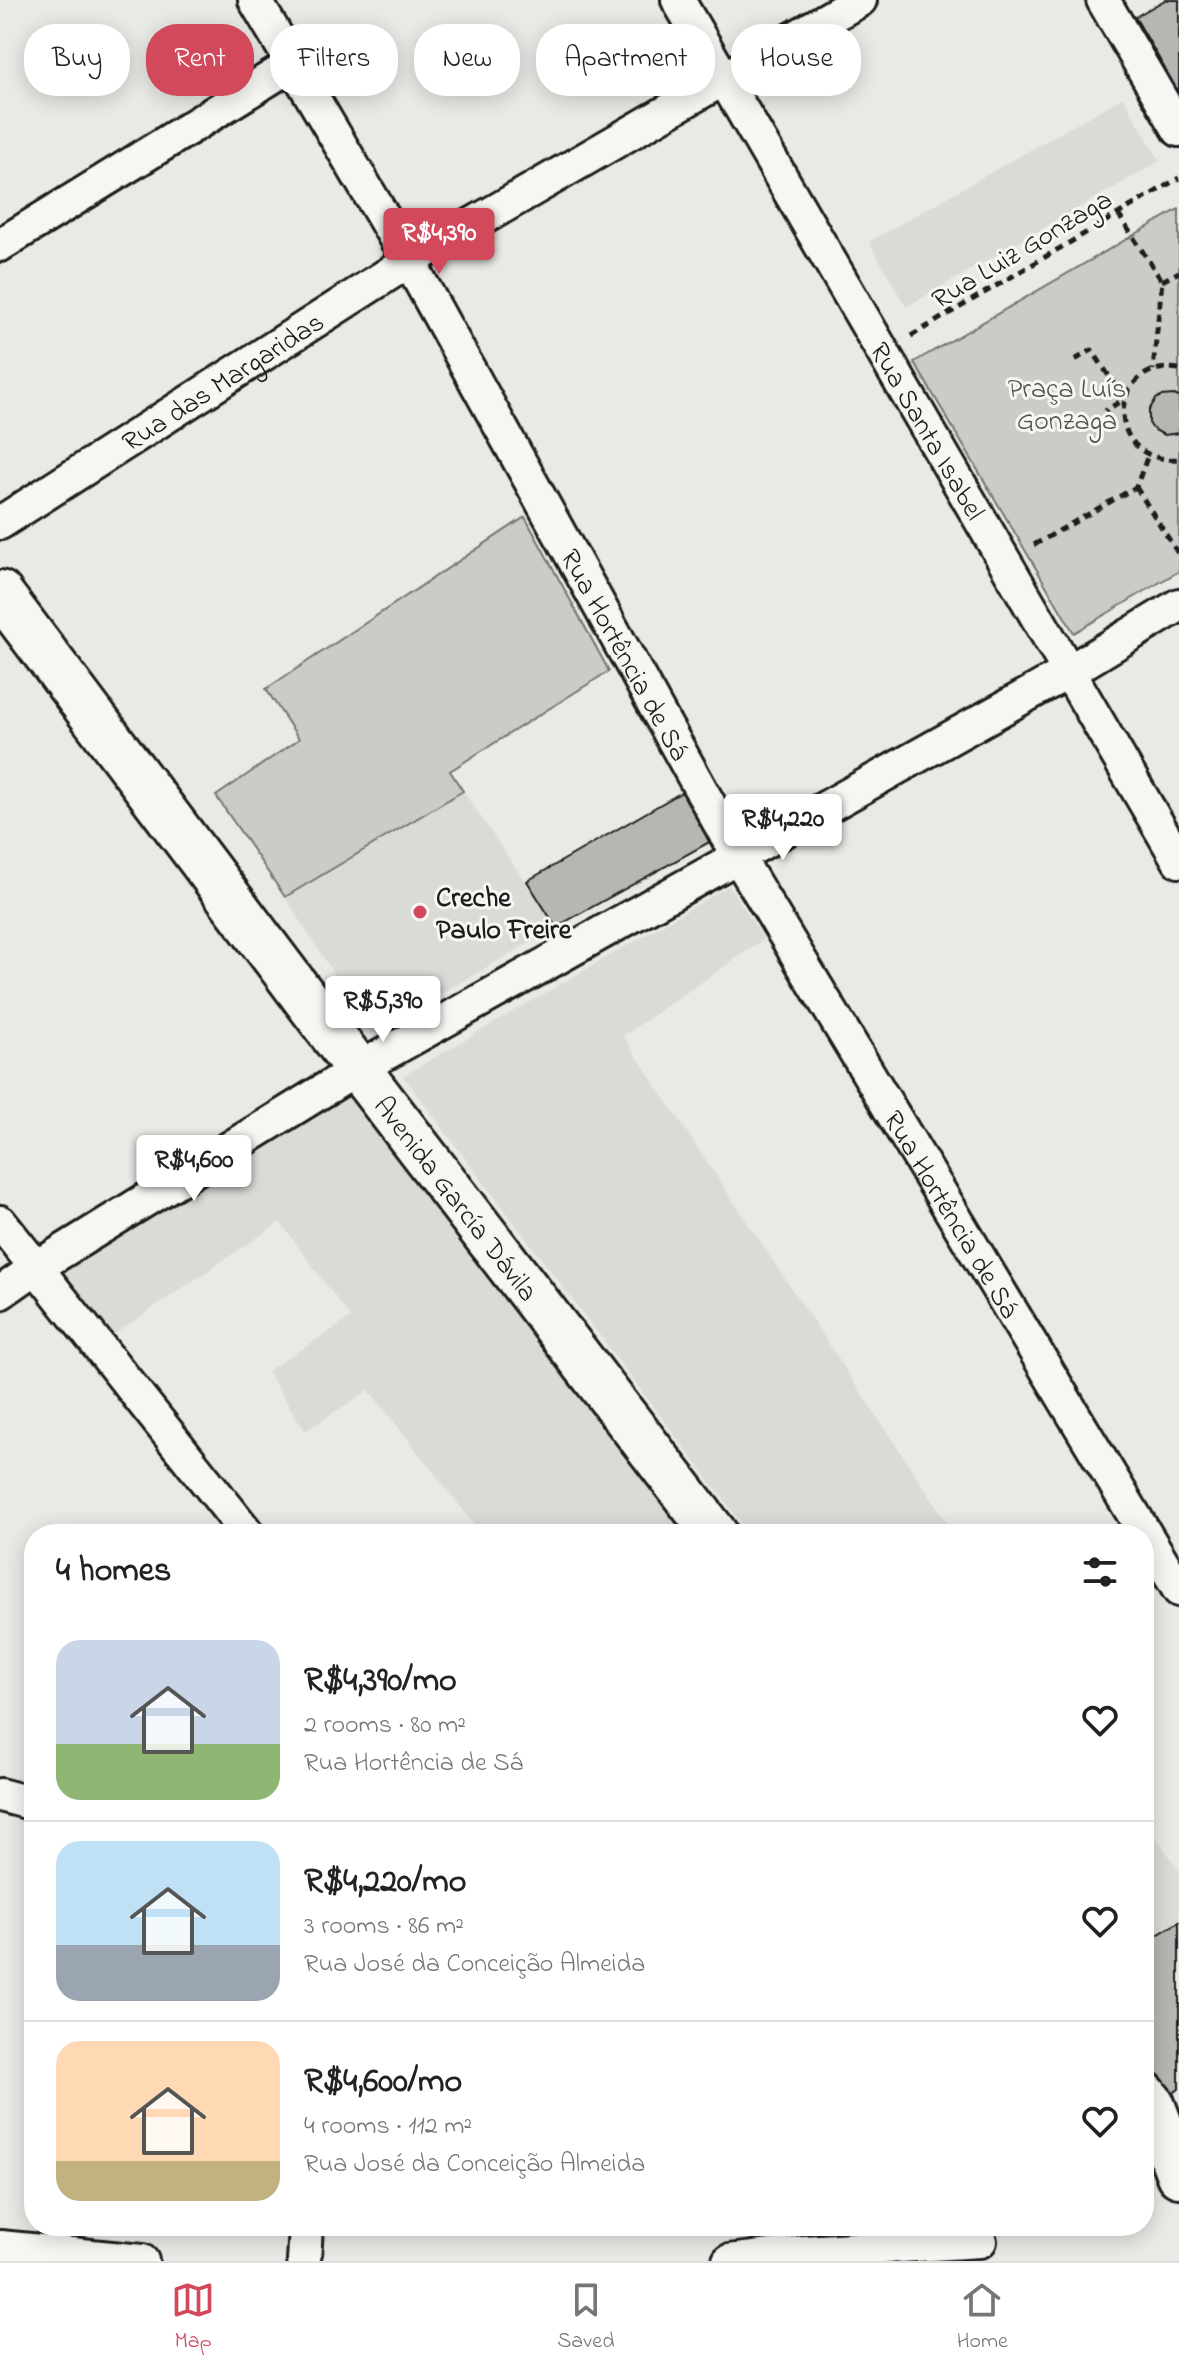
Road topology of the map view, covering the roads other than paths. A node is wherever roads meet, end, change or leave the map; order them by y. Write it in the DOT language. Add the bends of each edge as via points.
graph roads {
  1 [pos="255,0"];
  2 [pos="678,0"];
  3 [pos="860,0"];
  4 [pos="1103,0"];
  5 [pos="270,25"];
  6 [pos="270,78"];
  7 [pos="723,79"];
  8 [pos="312,96"];
  9 [pos="1179,130"];
  10 [pos="0,245"];
  11 [pos="409,261"];
  12 [pos="0,523"];
  13 [pos="0,593"];
  14 [pos="1179,605"];
  15 [pos="1070,671"];
  16 [pos="737,855"];
  17 [pos="1179,861"];
  18 [pos="358,1069"];
  19 [pos="0,1222"];
  20 [pos="37,1267"];
  21 [pos="0,1293"];
  22 [pos="240,1524"];
  23 [pos="707,1524"];
  24 [pos="1139,1524"];
  25 [pos="1154,1548"];
  26 [pos="1179,1590"];
  27 [pos="0,1795"];
  28 [pos="24,1801"];
  29 [pos="1155,2103"];
  30 [pos="1179,2175"];
  31 [pos="305,2236"];
  32 [pos="982,2243"];
  33 [pos="0,2247"];
  34 [pos="142,2261"];
  35 [pos="304,2261"];
  36 [pos="729,2261"];
  1 -- 5 [label="street, Rua Hortência de Sá"];
  2 -- 7 [label="street, Rua Santa Isabel"];
  3 -- 7 [label="street, Rua das Margaridas"];
  4 -- 9 [label="street"];
  6 -- 10 [label="street"];
  7 -- 11 [label="street, Rua das Margaridas"];
  7 -- 15 [label="street, Rua Santa Isabel"];
  8 -- 11 [label="street, Rua Hortência de Sá"];
  11 -- 12 [label="street, Rua das Margaridas"];
  11 -- 16 [label="street, Rua Hortência de Sá"];
  13 -- 18 [label="main road, Avenida García Dávila"];
  14 -- 15 [label="street"];
  15 -- 16 [label="street"];
  15 -- 17 [label="street, Rua Santa Isabel"];
  16 -- 18 [label="street"];
  16 -- 24 [label="street, Rua Hortência de Sá"];
  18 -- 20 [label="street"];
  18 -- 23 [label="main road, Avenida García Dávila"];
  19 -- 20 [label="street"];
  20 -- 21 [label="street"];
  20 -- 22 [label="street"];
  25 -- 26 [label="street, Rua Hortência de Sá"];
  27 -- 28 [label="street"];
  29 -- 30 [label="main road"];
  31 -- 35 [label="street"];
  32 -- 36 [label="street"];
  33 -- 34 [label="street"];
}
